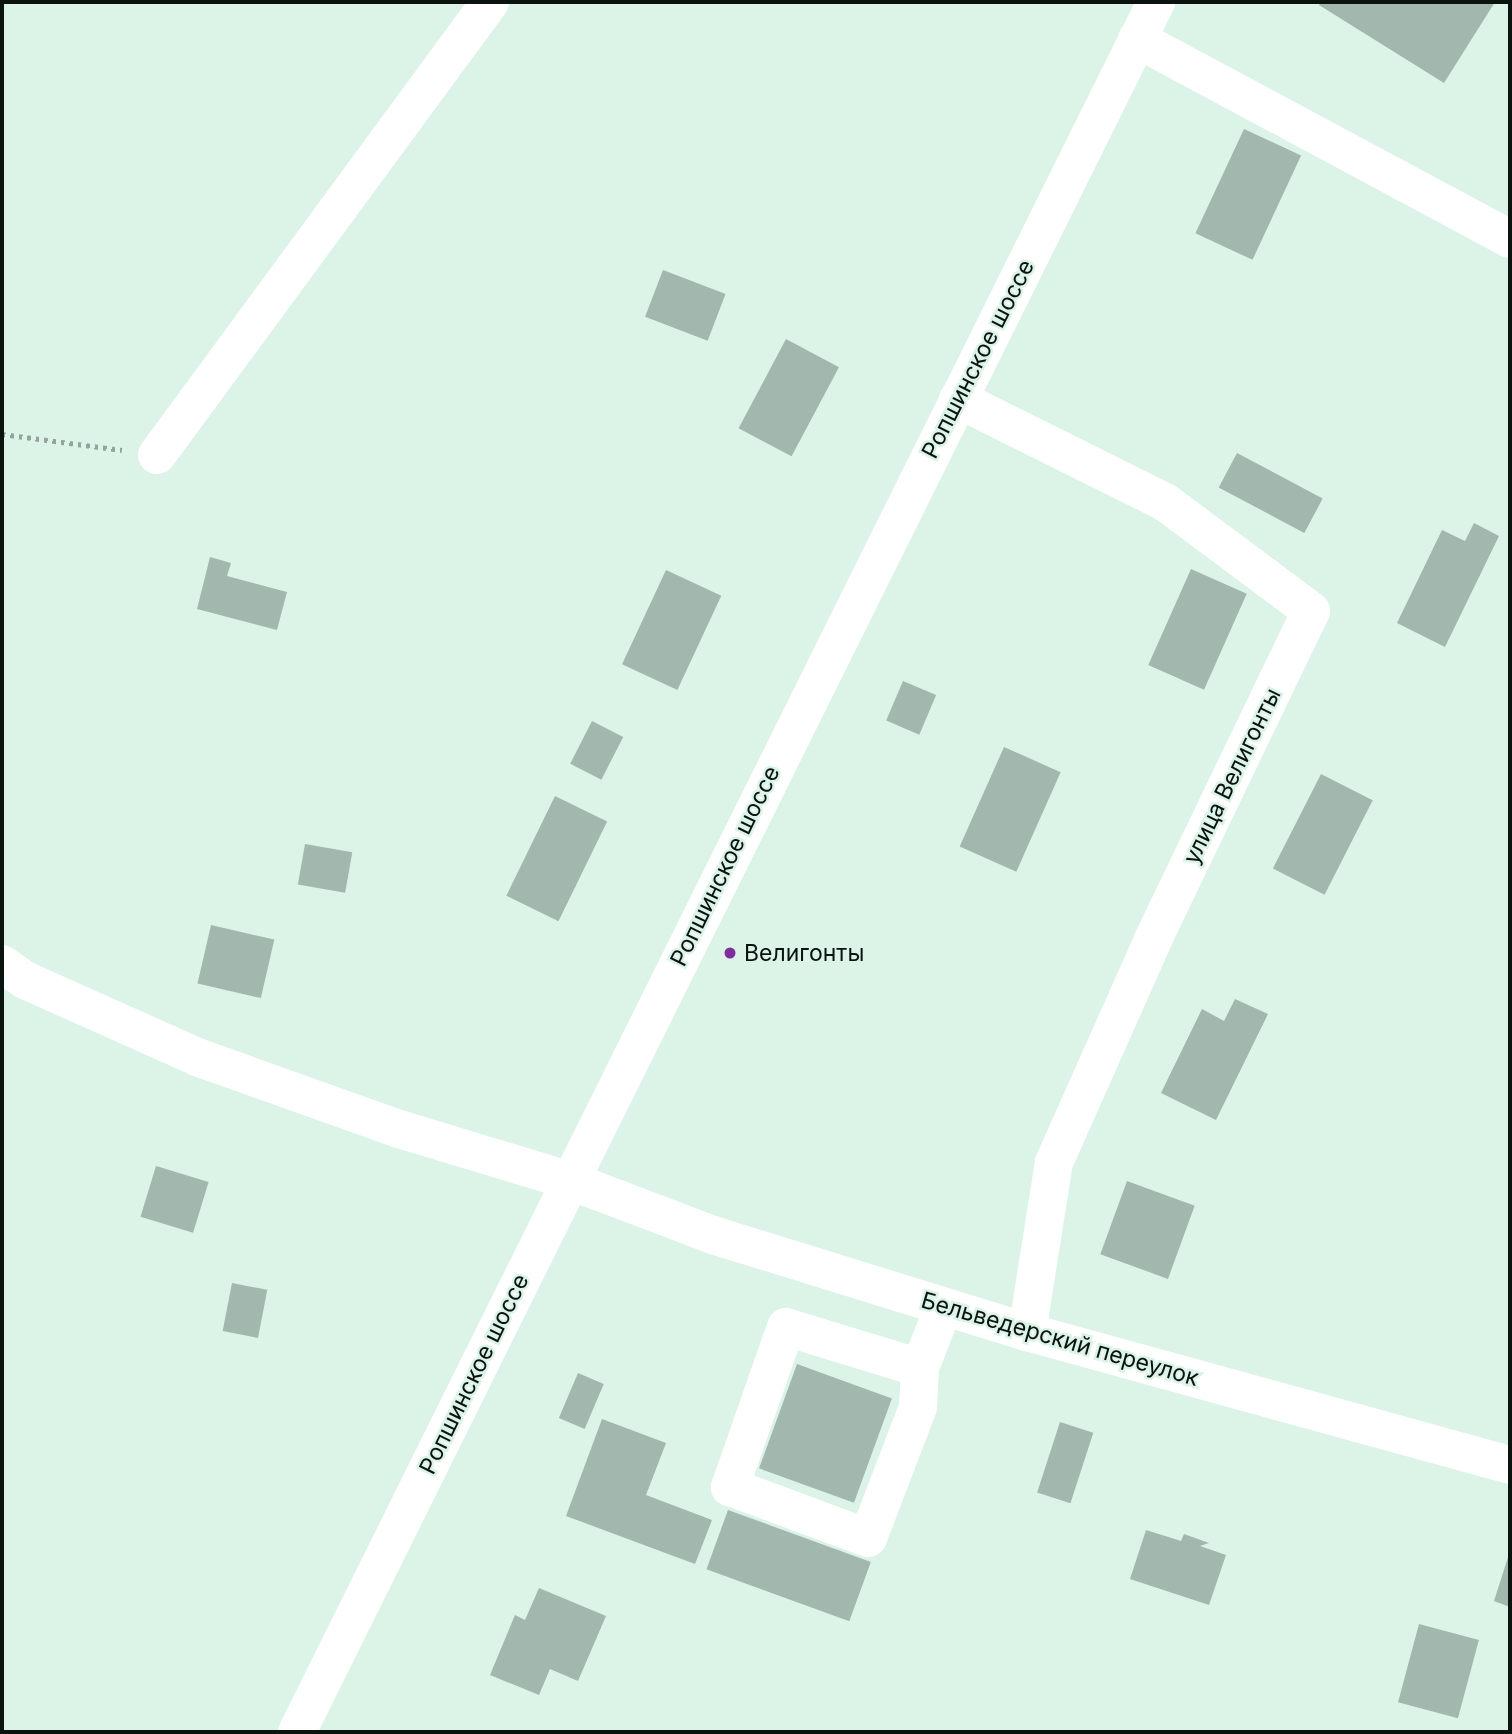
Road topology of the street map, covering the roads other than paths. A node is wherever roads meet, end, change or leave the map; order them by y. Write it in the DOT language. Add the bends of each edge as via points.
graph roads {
  1 [pos="490,2"];
  2 [pos="1156,2"];
  3 [pos="1137,40"];
  4 [pos="1510,239"];
  5 [pos="958,399"];
  6 [pos="157,455"];
  7 [pos="2,964"];
  8 [pos="568,1180"];
  9 [pos="944,1306"];
  10 [pos="1027,1332"];
  11 [pos="920,1368"];
  12 [pos="1510,1465"];
  13 [pos="297,1732"];
  1 -- 6 [label="street"];
  2 -- 3 [label="street, Ропшинское шоссе"];
  3 -- 4 [label="street"];
  3 -- 5 [label="street, Ропшинское шоссе"];
  5 -- 8 [label="street, Ропшинское шоссе"];
  5 -- 10 [label="street, улица Велигонты" via="1165,502 1311,611 1153,940 1054,1162"];
  7 -- 8 [label="street, Бельведерский переулок" via="25,980 197,1057 399,1129"];
  8 -- 9 [label="street, Бельведерский переулок" via="713,1235"];
  8 -- 13 [label="street, Ропшинское шоссе"];
  9 -- 10 [label="street, Бельведерский переулок"];
  9 -- 11 [label="street"];
  10 -- 12 [label="street, Бельведерский переулок"];
  11 -- 11 [label="street" via="918,1407 868,1538 730,1487 786,1327"];
}
